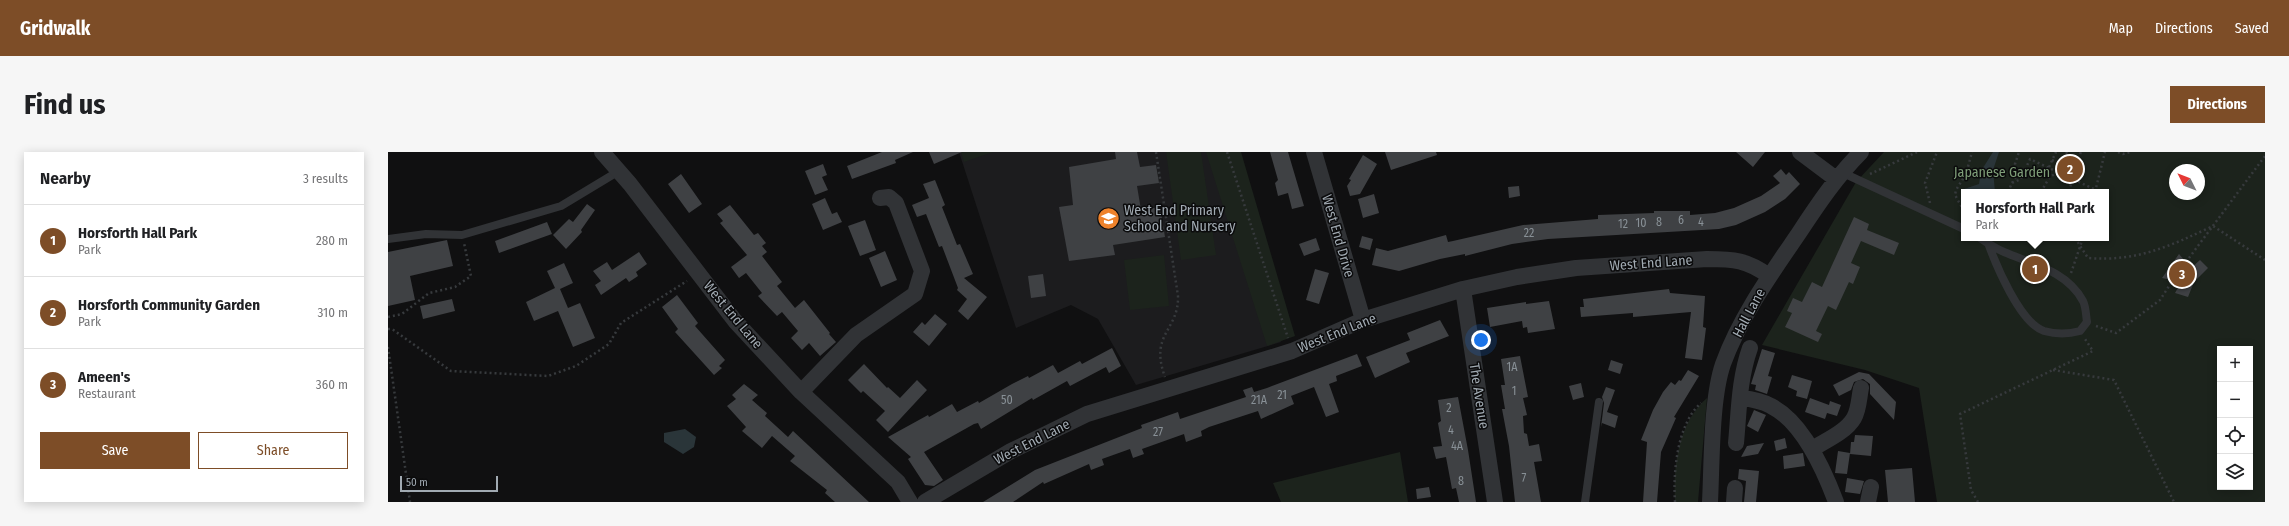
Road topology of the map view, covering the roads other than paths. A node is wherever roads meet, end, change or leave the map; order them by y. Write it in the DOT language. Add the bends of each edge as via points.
graph roads {
  1 [pos="602,152"];
  2 [pos="1314,152"];
  3 [pos="1800,152"];
  4 [pos="1862,152"];
  5 [pos="619,171"];
  6 [pos="1838,176"];
  7 [pos="880,198"];
  8 [pos="1961,228"];
  9 [pos="388,239"];
  10 [pos="1985,241"];
  11 [pos="1988,243"];
  12 [pos="1769,276"];
  13 [pos="1463,289"];
  14 [pos="1363,320"];
  15 [pos="1750,348"];
  16 [pos="1861,388"];
  17 [pos="801,392"];
  18 [pos="1741,398"];
  19 [pos="1599,402"];
  20 [pos="1736,443"];
  21 [pos="1812,449"];
  22 [pos="910,502"];
  23 [pos="925,502"];
  24 [pos="1495,502"];
  25 [pos="1585,502"];
  26 [pos="1710,502"];
  27 [pos="1836,502"];
  1 -- 5 [label="street, West End Lane"];
  2 -- 14 [label="street, West End Drive"];
  3 -- 6 [label="street"];
  4 -- 6 [label="street, Hall Lane"];
  5 -- 9 [label="lane" via="561,206 462,235 426,234"];
  5 -- 17 [label="street, West End Lane" via="735,322"];
  6 -- 8 [label="lane" via="1859,181"];
  6 -- 12 [label="street, Hall Lane"];
  7 -- 17 [label="street" via="889,197 896,203 922,271 915,294 856,335"];
  10 -- 11 [label="lane"];
  11 -- 11 [label="lane" via="2051,271 2068,282 2084,302 2087,322 2080,332 2069,334 2042,330 2027,318 2001,277"];
  12 -- 13 [label="street, West End Lane" via="1746,262 1707,259 1576,268"];
  12 -- 26 [label="street, Hall Lane" via="1743,321 1723,364"];
  13 -- 14 [label="street, West End Lane"];
  13 -- 24 [label="street, The Avenue"];
  14 -- 23 [label="street, West End Lane" via="1292,351 1087,414 1011,451"];
  15 -- 18 [label="street" via="1740,382"];
  16 -- 21 [label="street" via="1854,419"];
  17 -- 22 [label="street, West End Lane" via="898,482"];
  18 -- 20 [label="street"];
  18 -- 21 [label="street" via="1771,405 1782,413"];
  19 -- 25 [label="lane"];
  21 -- 27 [label="street"];
}
